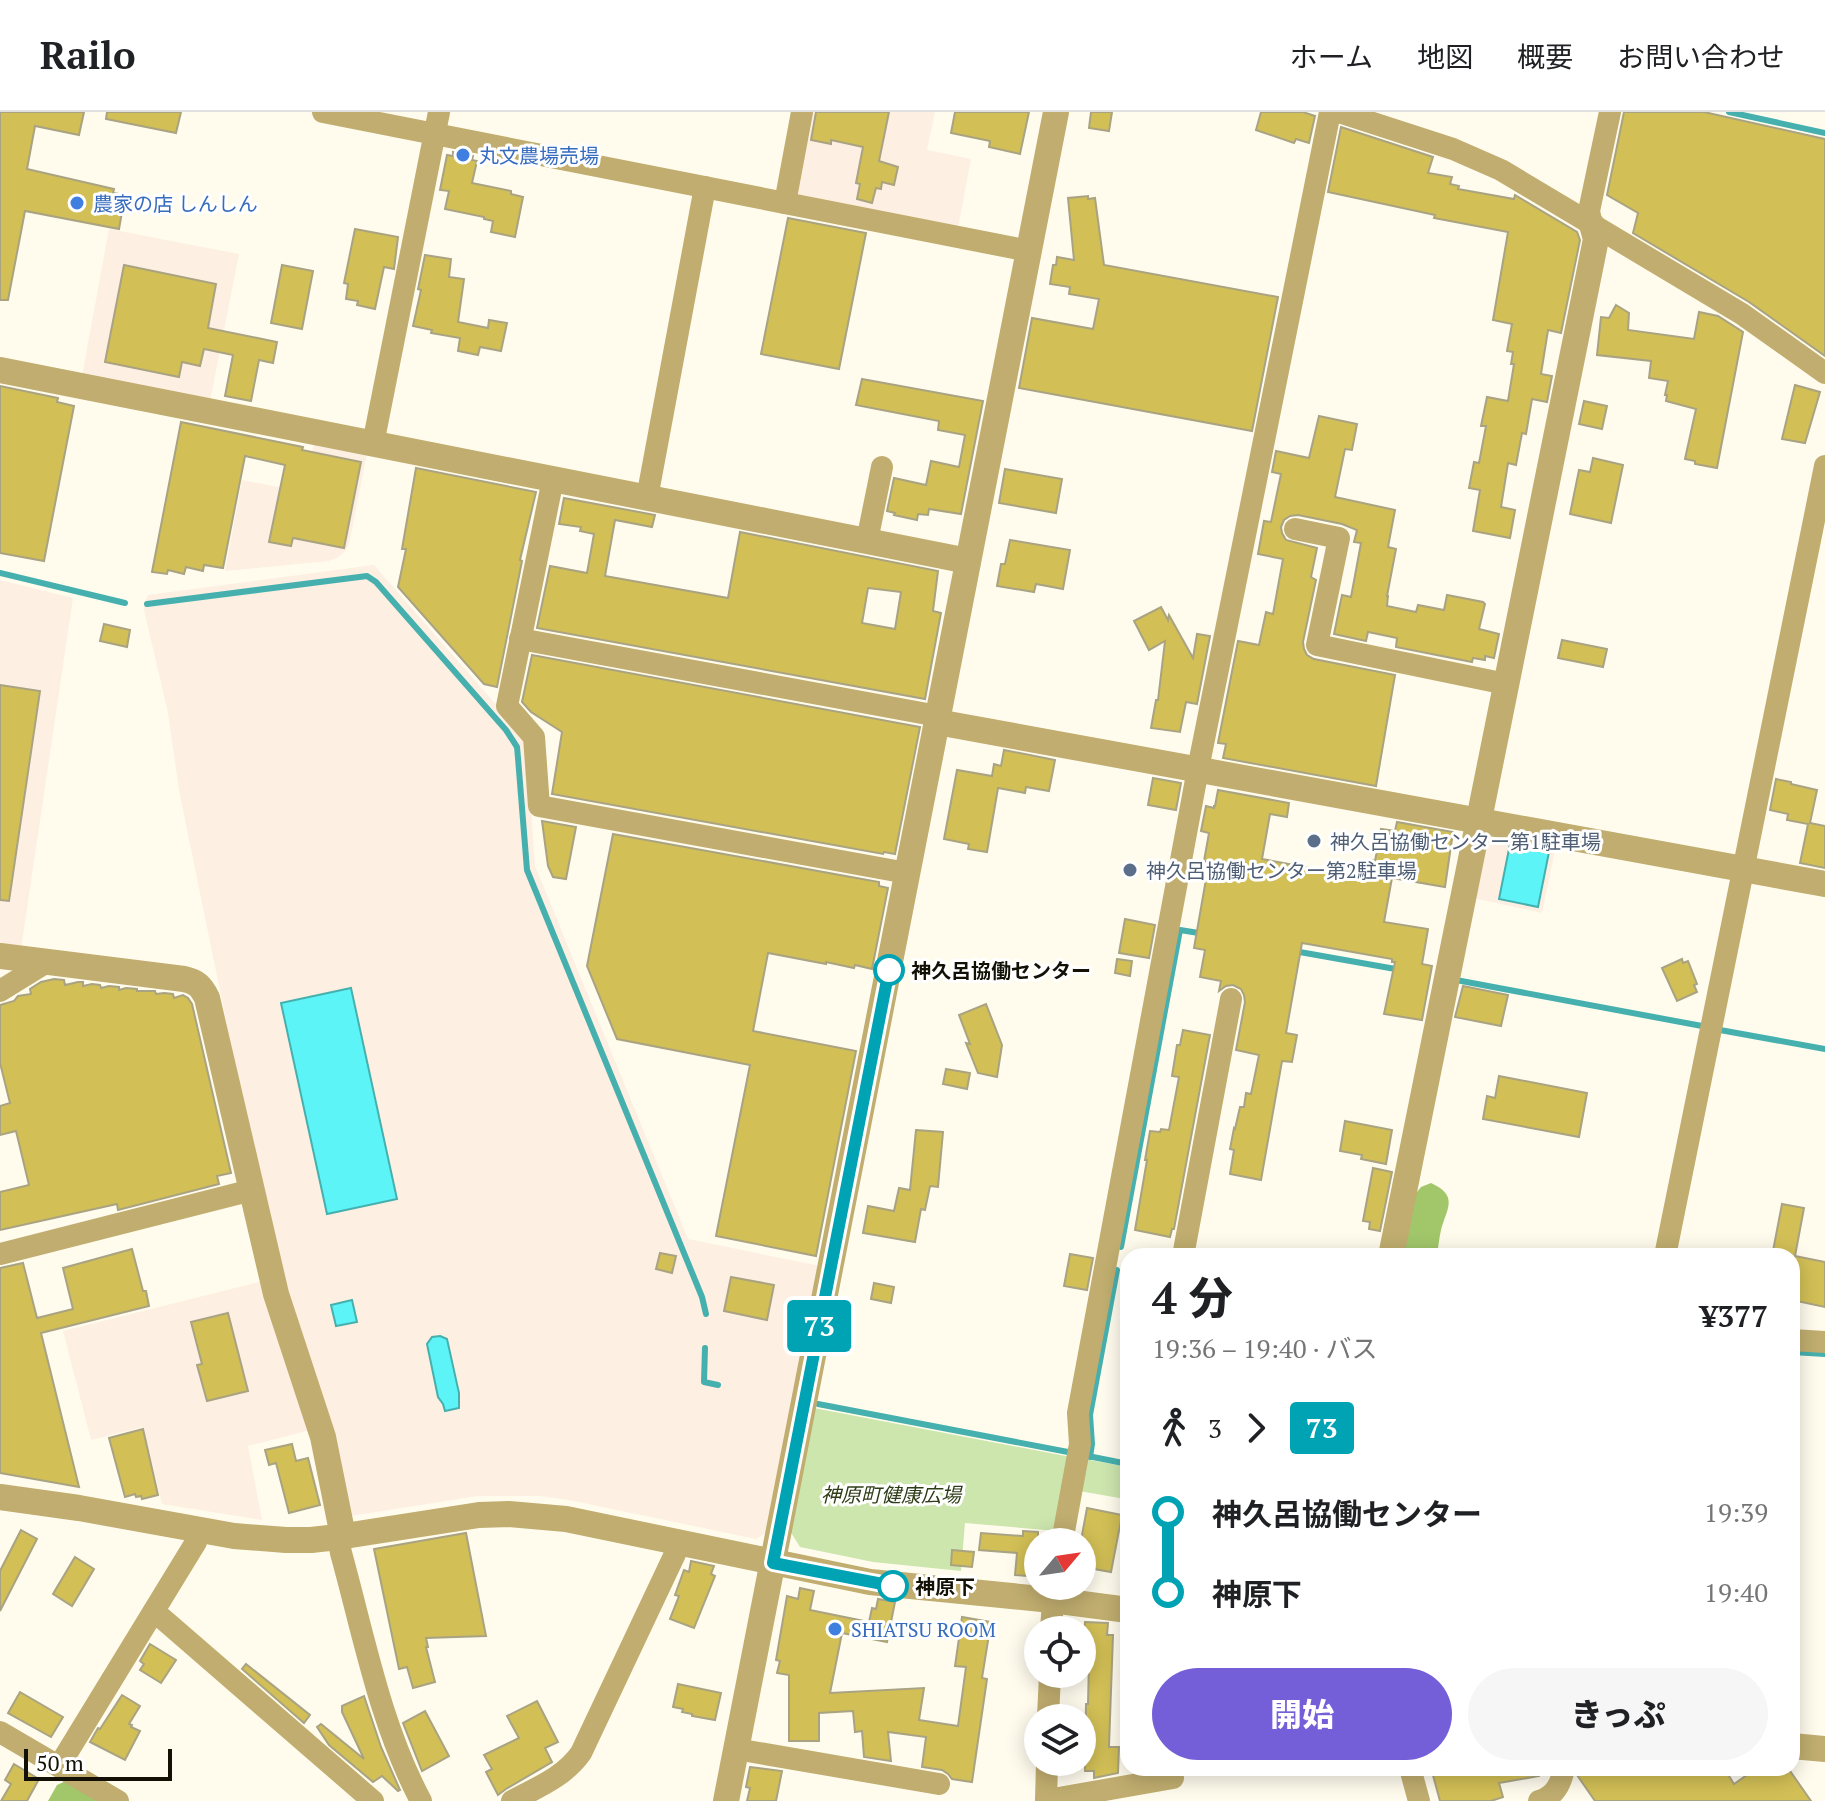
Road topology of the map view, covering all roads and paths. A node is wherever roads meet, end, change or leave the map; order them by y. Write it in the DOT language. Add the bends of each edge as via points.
graph roads {
  1 [pos="323,112"];
  2 [pos="802,112"];
  3 [pos="1056,112"];
  4 [pos="1330,112"];
  5 [pos="1339,112"];
  6 [pos="1610,112"];
  7 [pos="437,123"];
  8 [pos="705,187"];
  9 [pos="785,203"];
  10 [pos="1592,225"];
  11 [pos="1029,251"];
  12 [pos="0,370"];
  13 [pos="1825,373"];
  14 [pos="373,444"];
  15 [pos="1825,466"];
  16 [pos="882,467"];
  17 [pos="553,479"];
  18 [pos="647,498"];
  19 [pos="1295,529"];
  20 [pos="867,541"];
  21 [pos="968,561"];
  22 [pos="520,639"];
  23 [pos="1506,684"];
  24 [pos="938,719"];
  25 [pos="1198,769"];
  26 [pos="1478,820"];
  27 [pos="1743,869"];
  28 [pos="907,873"];
  29 [pos="1825,884"];
  30 [pos="0,956"];
  31 [pos="47,962"];
  32 [pos="0,991"];
  33 [pos="1231,999"];
  34 [pos="252,1190"];
  35 [pos="1184,1248"];
  36 [pos="1393,1248"];
  37 [pos="1667,1248"];
  38 [pos="0,1254"];
  39 [pos="1118,1258"];
  40 [pos="1800,1340"];
  41 [pos="1825,1342"];
  42 [pos="0,1497"];
  43 [pos="1065,1528"];
  44 [pos="198,1530"];
  45 [pos="341,1536"];
  46 [pos="678,1542"];
  47 [pos="773,1563"];
  48 [pos="1024,1592"];
  49 [pos="1084,1600"];
  50 [pos="1120,1608"];
  51 [pos="153,1613"];
  52 [pos="0,1732"];
  53 [pos="1800,1747"];
  54 [pos="736,1749"];
  55 [pos="1825,1749"];
  56 [pos="59,1766"];
  57 [pos="1047,1776"];
  58 [pos="1412,1776"];
  59 [pos="1562,1776"];
  60 [pos="1173,1778"];
  61 [pos="939,1784"];
  62 [pos="1046,1800"];
  63 [pos="118,1801"];
  64 [pos="373,1801"];
  65 [pos="421,1801"];
  66 [pos="512,1801"];
  67 [pos="726,1801"];
  68 [pos="1419,1801"];
  69 [pos="1539,1801"];
  1 -- 7 [label="street"];
  2 -- 9 [label="street"];
  3 -- 11 [label="street"];
  4 -- 25 [label="street"];
  5 -- 10 [label="street" via="1478,158"];
  6 -- 10 [label="street" via="1589,211"];
  7 -- 8 [label="street"];
  7 -- 14 [label="street"];
  8 -- 9 [label="street"];
  8 -- 18 [label="street"];
  9 -- 11 [label="street"];
  10 -- 13 [label="street" via="1742,314"];
  10 -- 23 [label="street" via="1596,239"];
  11 -- 21 [label="street"];
  12 -- 14 [label="street"];
  14 -- 17 [label="street"];
  15 -- 27 [label="street"];
  16 -- 20 [label="street"];
  17 -- 18 [label="street"];
  17 -- 22 [label="street"];
  18 -- 20 [label="street"];
  19 -- 23 [label="street" via="1339,538 1317,645"];
  20 -- 21 [label="street"];
  21 -- 24 [label="street"];
  22 -- 24 [label="street"];
  22 -- 28 [label="street" via="507,706 534,737 539,806"];
  23 -- 26 [label="street"];
  24 -- 25 [label="street"];
  24 -- 28 [label="street"];
  25 -- 26 [label="street"];
  25 -- 39 [label="street"];
  26 -- 27 [label="street"];
  26 -- 36 [label="street"];
  27 -- 29 [label="street"];
  27 -- 37 [label="street"];
  28 -- 47 [label="street"];
  30 -- 31 [label="street"];
  31 -- 32 [label="street"];
  31 -- 34 [label="street" via="199,984 207,998"];
  33 -- 35 [label="street"];
  34 -- 38 [label="street"];
  34 -- 45 [label="street" via="276,1294 323,1437"];
  39 -- 43 [label="street" via="1078,1413 1080,1444"];
  40 -- 41 [label="street"];
  42 -- 44 [label="street"];
  44 -- 45 [label="street" via="262,1539"];
  44 -- 51 [label="street"];
  45 -- 46 [label="street" via="509,1514 566,1519"];
  45 -- 65 [label="street" via="341,1553 387,1722"];
  46 -- 47 [label="street"];
  46 -- 66 [label="street" via="581,1753 566,1771"];
  47 -- 48 [label="street" via="893,1586"];
  47 -- 54 [label="street"];
  49 -- 50 [label="street"];
  51 -- 56 [label="street"];
  51 -- 64 [label="street"];
  52 -- 56 [label="street"];
  53 -- 55 [label="street"];
  54 -- 61 [label="street"];
  54 -- 67 [label="street"];
  56 -- 63 [label="street"];
  57 -- 62 [label="street"];
  58 -- 68 [label="street"];
  59 -- 69 [label="street" via="1553,1793"];
  60 -- 62 [label="street"];
}
